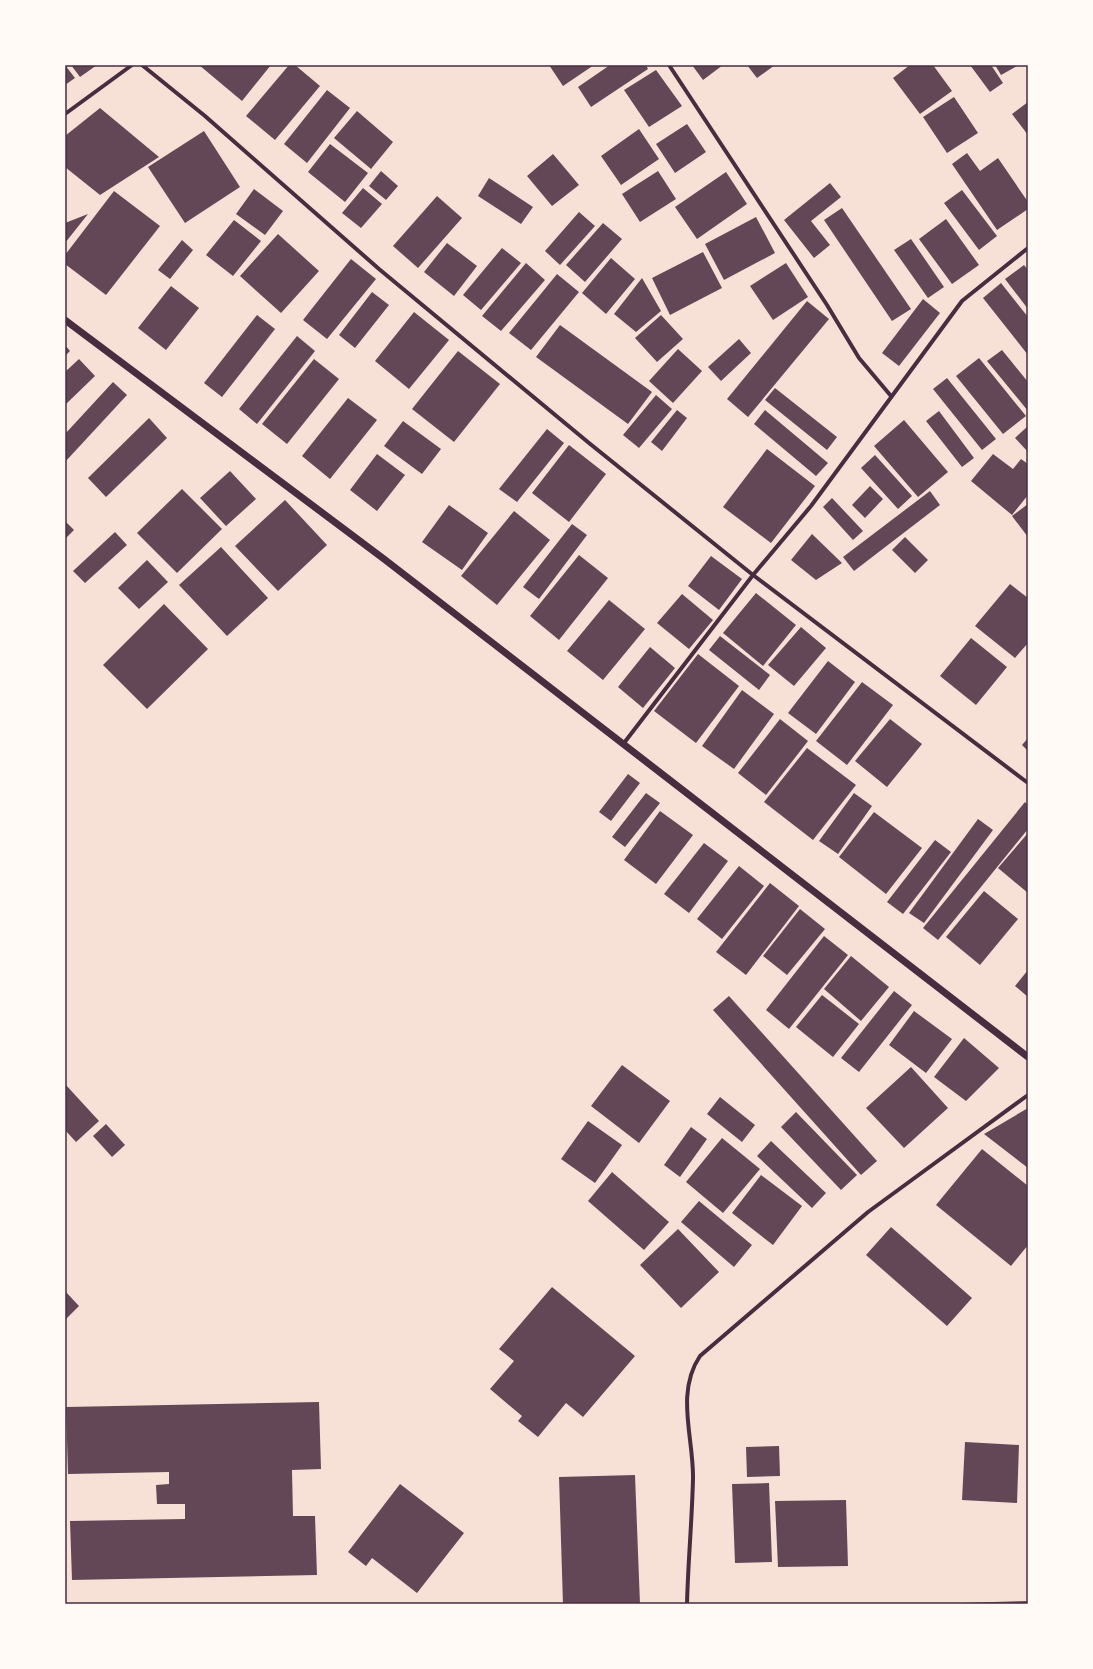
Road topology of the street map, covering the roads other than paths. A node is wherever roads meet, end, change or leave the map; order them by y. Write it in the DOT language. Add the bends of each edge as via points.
graph roads {
  1 [pos="132,65"];
  2 [pos="142,65"];
  3 [pos="669,65"];
  4 [pos="65,114"];
  5 [pos="1028,248"];
  6 [pos="65,320"];
  7 [pos="891,396"];
  8 [pos="753,575"];
  9 [pos="624,743"];
  10 [pos="1028,783"];
  11 [pos="1028,1057"];
  12 [pos="1028,1094"];
  13 [pos="687,1604"];
  1 -- 4 [label="street"];
  2 -- 8 [label="street" via="205,116 379,269"];
  3 -- 7 [label="street" via="827,304 859,358"];
  5 -- 7 [label="street" via="962,301"];
  6 -- 9 [label="street"];
  7 -- 8 [label="street" via="811,506"];
  8 -- 9 [label="street"];
  8 -- 10 [label="street"];
  9 -- 11 [label="street"];
  12 -- 13 [label="street" via="868,1212 694,1364 686,1408 693,1477"];
}
